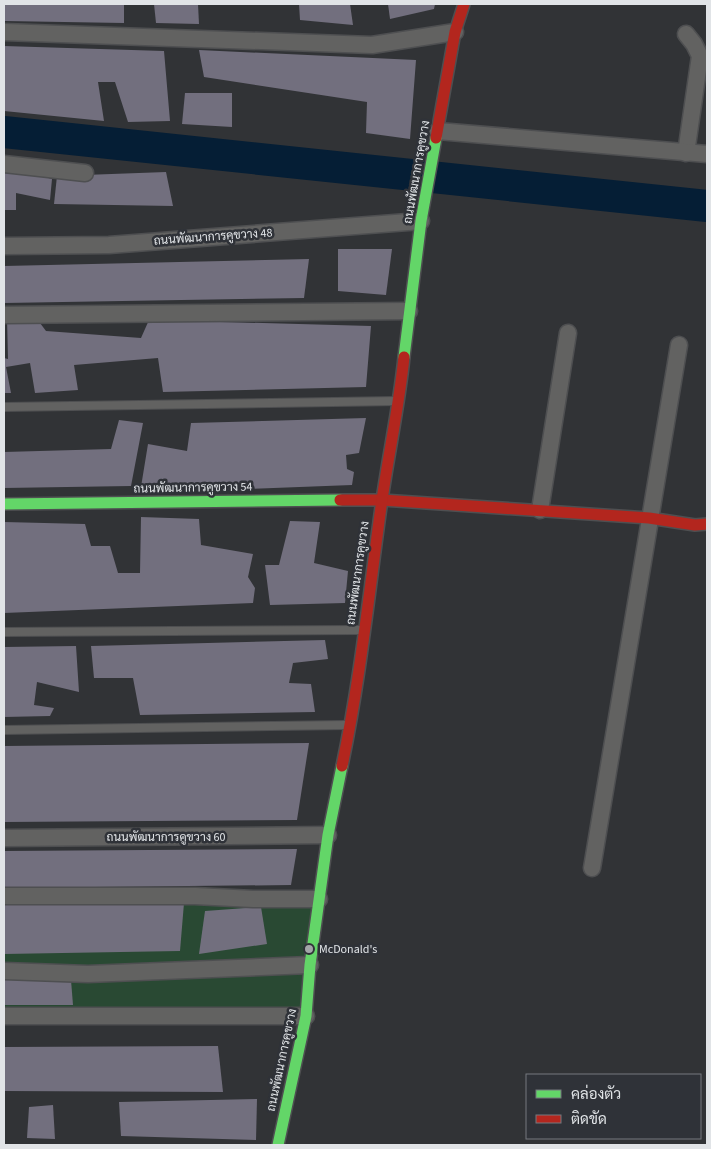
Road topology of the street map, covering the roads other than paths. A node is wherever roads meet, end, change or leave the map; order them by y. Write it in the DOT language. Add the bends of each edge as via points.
graph roads {
  1 [pos="464,4"];
  2 [pos="4,32"];
  3 [pos="455,32"];
  4 [pos="686,34"];
  5 [pos="438,133"];
  6 [pos="686,153"];
  7 [pos="707,154"];
  8 [pos="4,164"];
  9 [pos="85,174"];
  10 [pos="422,221"];
  11 [pos="4,246"];
  12 [pos="409,311"];
  13 [pos="4,315"];
  14 [pos="568,333"];
  15 [pos="679,345"];
  16 [pos="400,401"];
  17 [pos="4,407"];
  18 [pos="382,500"];
  19 [pos="4,504"];
  20 [pos="540,510"];
  21 [pos="649,518"];
  22 [pos="707,524"];
  23 [pos="363,630"];
  24 [pos="4,632"];
  25 [pos="351,725"];
  26 [pos="4,730"];
  27 [pos="328,836"];
  28 [pos="4,838"];
  29 [pos="592,868"];
  30 [pos="4,896"];
  31 [pos="319,899"];
  32 [pos="310,965"];
  33 [pos="4,971"];
  34 [pos="4,1016"];
  35 [pos="306,1016"];
  36 [pos="278,1145"];
  1 -- 3 [label="main road, ถนนพัฒนาการคูขวาง"];
  2 -- 3 [label="street" via="372,45"];
  3 -- 5 [label="main road, ถนนพัฒนาการคูขวาง"];
  4 -- 6 [label="street" via="700,56"];
  5 -- 6 [label="street"];
  5 -- 10 [label="main road, ถนนพัฒนาการคูขวาง"];
  6 -- 7 [label="street"];
  8 -- 9 [label="street"];
  10 -- 11 [label="street, ถนนพัฒนาการคูขวาง 48" via="109,245"];
  10 -- 12 [label="main road, ถนนพัฒนาการคูขวาง"];
  12 -- 13 [label="street"];
  12 -- 16 [label="main road, ถนนพัฒนาการคูขวาง"];
  14 -- 20 [label="street"];
  15 -- 21 [label="street"];
  16 -- 17 [label="lane"];
  16 -- 18 [label="main road, ถนนพัฒนาการคูขวาง"];
  18 -- 19 [label="main road, ถนนพัฒนาการคูขวาง 54"];
  18 -- 20 [label="main road, ถนนพัฒนาการคูขวาง 54"];
  18 -- 23 [label="main road, ถนนพัฒนาการคูขวาง"];
  20 -- 21 [label="main road, ถนนพัฒนาการคูขวาง 54"];
  21 -- 22 [label="main road, ถนนพัฒนาการคูขวาง 54"];
  21 -- 29 [label="street"];
  23 -- 24 [label="lane"];
  23 -- 25 [label="main road, ถนนพัฒนาการคูขวาง"];
  25 -- 26 [label="lane"];
  25 -- 27 [label="main road, ถนนพัฒนาการคูขวาง"];
  27 -- 28 [label="street, ถนนพัฒนาการคูขวาง 60"];
  27 -- 31 [label="main road, ถนนพัฒนาการคูขวาง"];
  30 -- 31 [label="street"];
  31 -- 32 [label="main road, ถนนพัฒนาการคูขวาง"];
  32 -- 33 [label="street" via="88,974"];
  32 -- 35 [label="main road, ถนนพัฒนาการคูขวาง"];
  34 -- 35 [label="street"];
  35 -- 36 [label="main road, ถนนพัฒนาการคูขวาง"];
}
